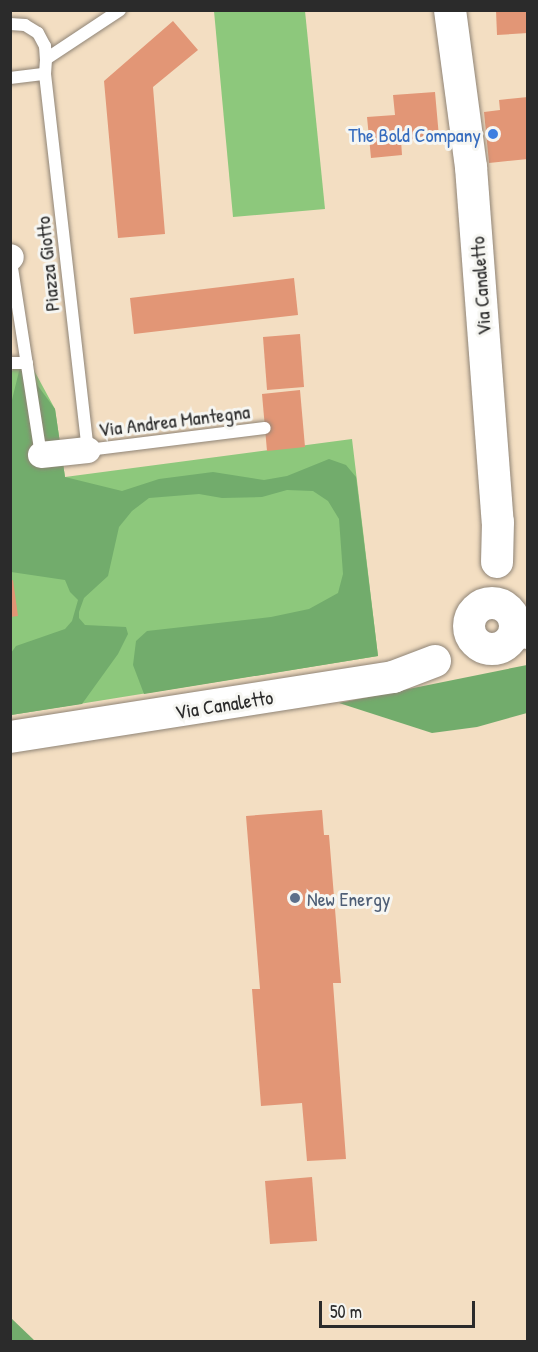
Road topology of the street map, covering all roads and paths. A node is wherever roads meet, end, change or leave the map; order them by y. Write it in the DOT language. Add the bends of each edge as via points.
graph roads {
  1 [pos="120,10"];
  2 [pos="450,10"];
  3 [pos="10,24"];
  4 [pos="45,59"];
  5 [pos="45,74"];
  6 [pos="10,78"];
  7 [pos="11,257"];
  8 [pos="10,363"];
  9 [pos="27,363"];
  10 [pos="265,428"];
  11 [pos="88,450"];
  12 [pos="41,455"];
  13 [pos="497,562"];
  14 [pos="472,615"];
  15 [pos="511,632"];
  16 [pos="435,661"];
  17 [pos="10,738"];
  1 -- 4 [label="lane"];
  2 -- 13 [label="street, Via Canaletto" via="471,167 498,522"];
  3 -- 4 [label="lane, Piazza Giotto" via="26,24 38,33 45,46"];
  4 -- 5 [label="lane, Piazza Giotto"];
  5 -- 6 [label="lane"];
  5 -- 11 [label="lane, Piazza Giotto"];
  7 -- 9 [label="lane"];
  8 -- 9 [label="lane"];
  9 -- 12 [label="lane"];
  10 -- 11 [label="lane, Via Andrea Mantegna"];
  11 -- 12 [label="street"];
  13 -- 14 [label="street, Via Canaletto"];
  13 -- 15 [label="street, Via Canaletto"];
  14 -- 15 [label="street" via="487,603 495,603"];
  14 -- 15 [label="street" via="470,633 478,644"];
  14 -- 16 [label="street, Via Canaletto"];
  15 -- 16 [label="street, Via Canaletto"];
  16 -- 17 [label="street, Via Canaletto" via="393,676"];
}
